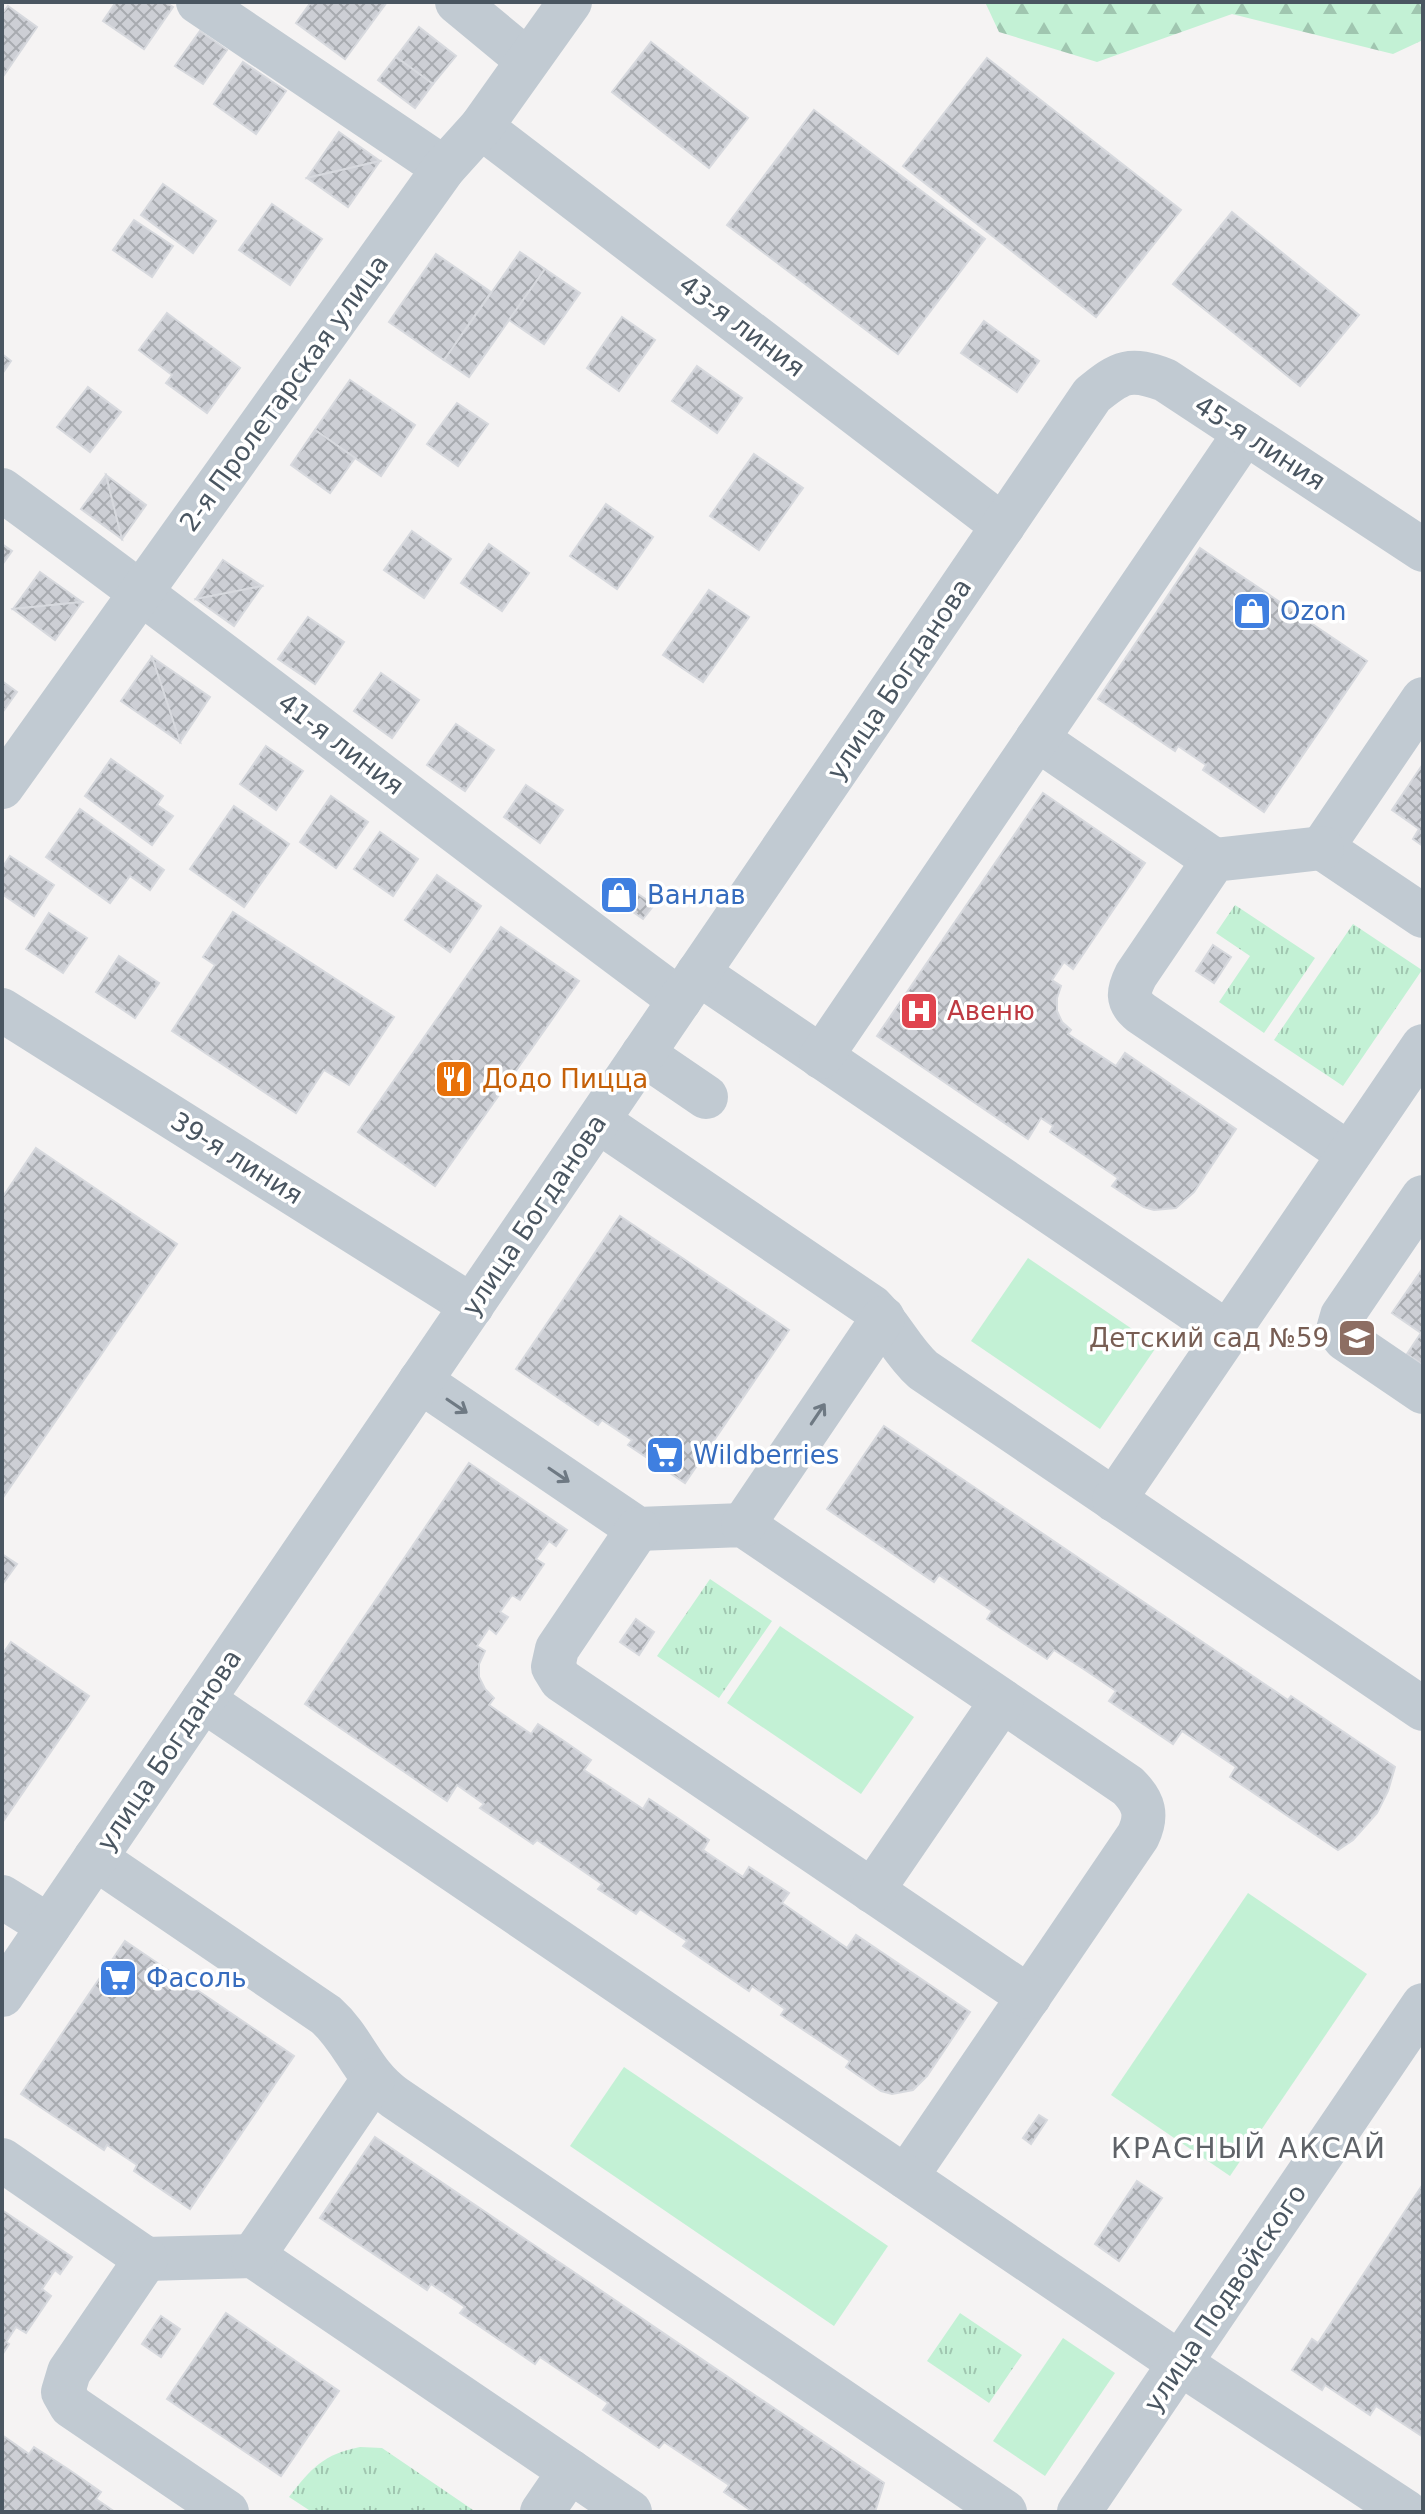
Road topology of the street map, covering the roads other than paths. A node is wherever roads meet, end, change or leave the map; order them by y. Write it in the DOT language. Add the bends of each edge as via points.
graph roads {
  1 [pos="198,2"];
  2 [pos="457,2"];
  3 [pos="570,2"];
  4 [pos="527,60"];
  5 [pos="481,127"];
  6 [pos="444,168"];
  7 [pos="1092,395"];
  8 [pos="1245,433"];
  9 [pos="2,490"];
  10 [pos="1003,526"];
  11 [pos="1423,550"];
  12 [pos="142,592"];
  13 [pos="1423,699"];
  14 [pos="1037,739"];
  15 [pos="2,787"];
  16 [pos="1322,848"];
  17 [pos="1214,860"];
  18 [pos="1423,916"];
  19 [pos="689,986"];
  20 [pos="2,1010"];
  21 [pos="1423,1046"];
  22 [pos="643,1054"];
  23 [pos="821,1057"];
  24 [pos="706,1097"];
  25 [pos="598,1121"];
  26 [pos="1349,1154"];
  27 [pos="1423,1197"];
  28 [pos="472,1306"];
  29 [pos="883,1318"];
  30 [pos="1228,1333"];
  31 [pos="420,1381"];
  32 [pos="1423,1392"];
  33 [pos="1114,1500"];
  34 [pos="743,1525"];
  35 [pos="638,1529"];
  36 [pos="203,1700"];
  37 [pos="1002,1701"];
  38 [pos="1423,1709"];
  39 [pos="95,1858"];
  40 [pos="872,1891"];
  41 [pos="2,1897"];
  42 [pos="49,1926"];
  43 [pos="2,1995"];
  44 [pos="1029,1997"];
  45 [pos="1416,2031"];
  46 [pos="373,2080"];
  47 [pos="2,2160"];
  48 [pos="906,2177"];
  49 [pos="253,2256"];
  50 [pos="146,2259"];
  51 [pos="1181,2364"];
  52 [pos="570,2471"];
  53 [pos="227,2512"];
  54 [pos="542,2512"];
  55 [pos="630,2512"];
  56 [pos="1005,2512"];
  57 [pos="1079,2512"];
  58 [pos="1406,2512"];
  1 -- 6 [label="street"];
  2 -- 4 [label="street"];
  3 -- 4 [label="street, 2-я Пролетарская улица"];
  4 -- 5 [label="street, 2-я Пролетарская улица"];
  5 -- 6 [label="street, 2-я Пролетарская улица"];
  5 -- 10 [label="street, 43-я линия"];
  6 -- 12 [label="street, 2-я Пролетарская улица"];
  7 -- 8 [label="street, 45-я линия" via="1114,377 1141,371 1165,380"];
  7 -- 10 [label="street, улица Богданова"];
  8 -- 11 [label="street, 45-я линия"];
  8 -- 14 [label="street"];
  9 -- 12 [label="street, 41-я линия"];
  10 -- 19 [label="street, улица Богданова"];
  12 -- 15 [label="street, 2-я Пролетарская улица"];
  12 -- 19 [label="street, 41-я линия" via="564,914"];
  13 -- 16 [label="street"];
  14 -- 17 [label="street"];
  14 -- 23 [label="street"];
  16 -- 17 [label="street"];
  16 -- 18 [label="street"];
  17 -- 26 [label="street" via="1136,975 1129,989 1132,1006"];
  19 -- 22 [label="street, улица Богданова"];
  19 -- 23 [label="street, 41-я линия"];
  20 -- 28 [label="street, 39-я линия"];
  21 -- 26 [label="street"];
  22 -- 24 [label="street"];
  22 -- 25 [label="street, улица Богданова"];
  23 -- 30 [label="street, 41-я линия"];
  25 -- 28 [label="street, улица Богданова"];
  25 -- 29 [label="street"];
  26 -- 30 [label="street"];
  27 -- 32 [label="street" via="1342,1316 1338,1330"];
  28 -- 31 [label="street, улица Богданова"];
  29 -- 33 [label="street" via="923,1370"];
  34 -- 29 [label="street, one-way"];
  30 -- 33 [label="street"];
  31 -- 35 [label="street, one-way"];
  31 -- 36 [label="street, улица Богданова"];
  33 -- 38 [label="street"];
  34 -- 35 [label="street"];
  34 -- 37 [label="street"];
  35 -- 40 [label="street" via="557,1649 553,1667 561,1680"];
  36 -- 39 [label="street, улица Богданова"];
  36 -- 48 [label="street"];
  37 -- 40 [label="street"];
  37 -- 44 [label="street" via="1128,1786 1144,1809 1138,1836"];
  39 -- 42 [label="street, улица Богданова"];
  39 -- 46 [label="street" via="326,2015"];
  40 -- 44 [label="street"];
  41 -- 42 [label="street"];
  42 -- 43 [label="street, улица Богданова"];
  44 -- 48 [label="street"];
  45 -- 51 [label="street, улица Подвойского"];
  46 -- 49 [label="street"];
  46 -- 56 [label="street"];
  47 -- 50 [label="street"];
  48 -- 51 [label="street"];
  49 -- 50 [label="street"];
  49 -- 52 [label="street"];
  50 -- 53 [label="street" via="69,2372 63,2392 71,2406"];
  51 -- 57 [label="street, улица Подвойского"];
  51 -- 58 [label="street"];
  52 -- 54 [label="street"];
  52 -- 55 [label="street"];
}
